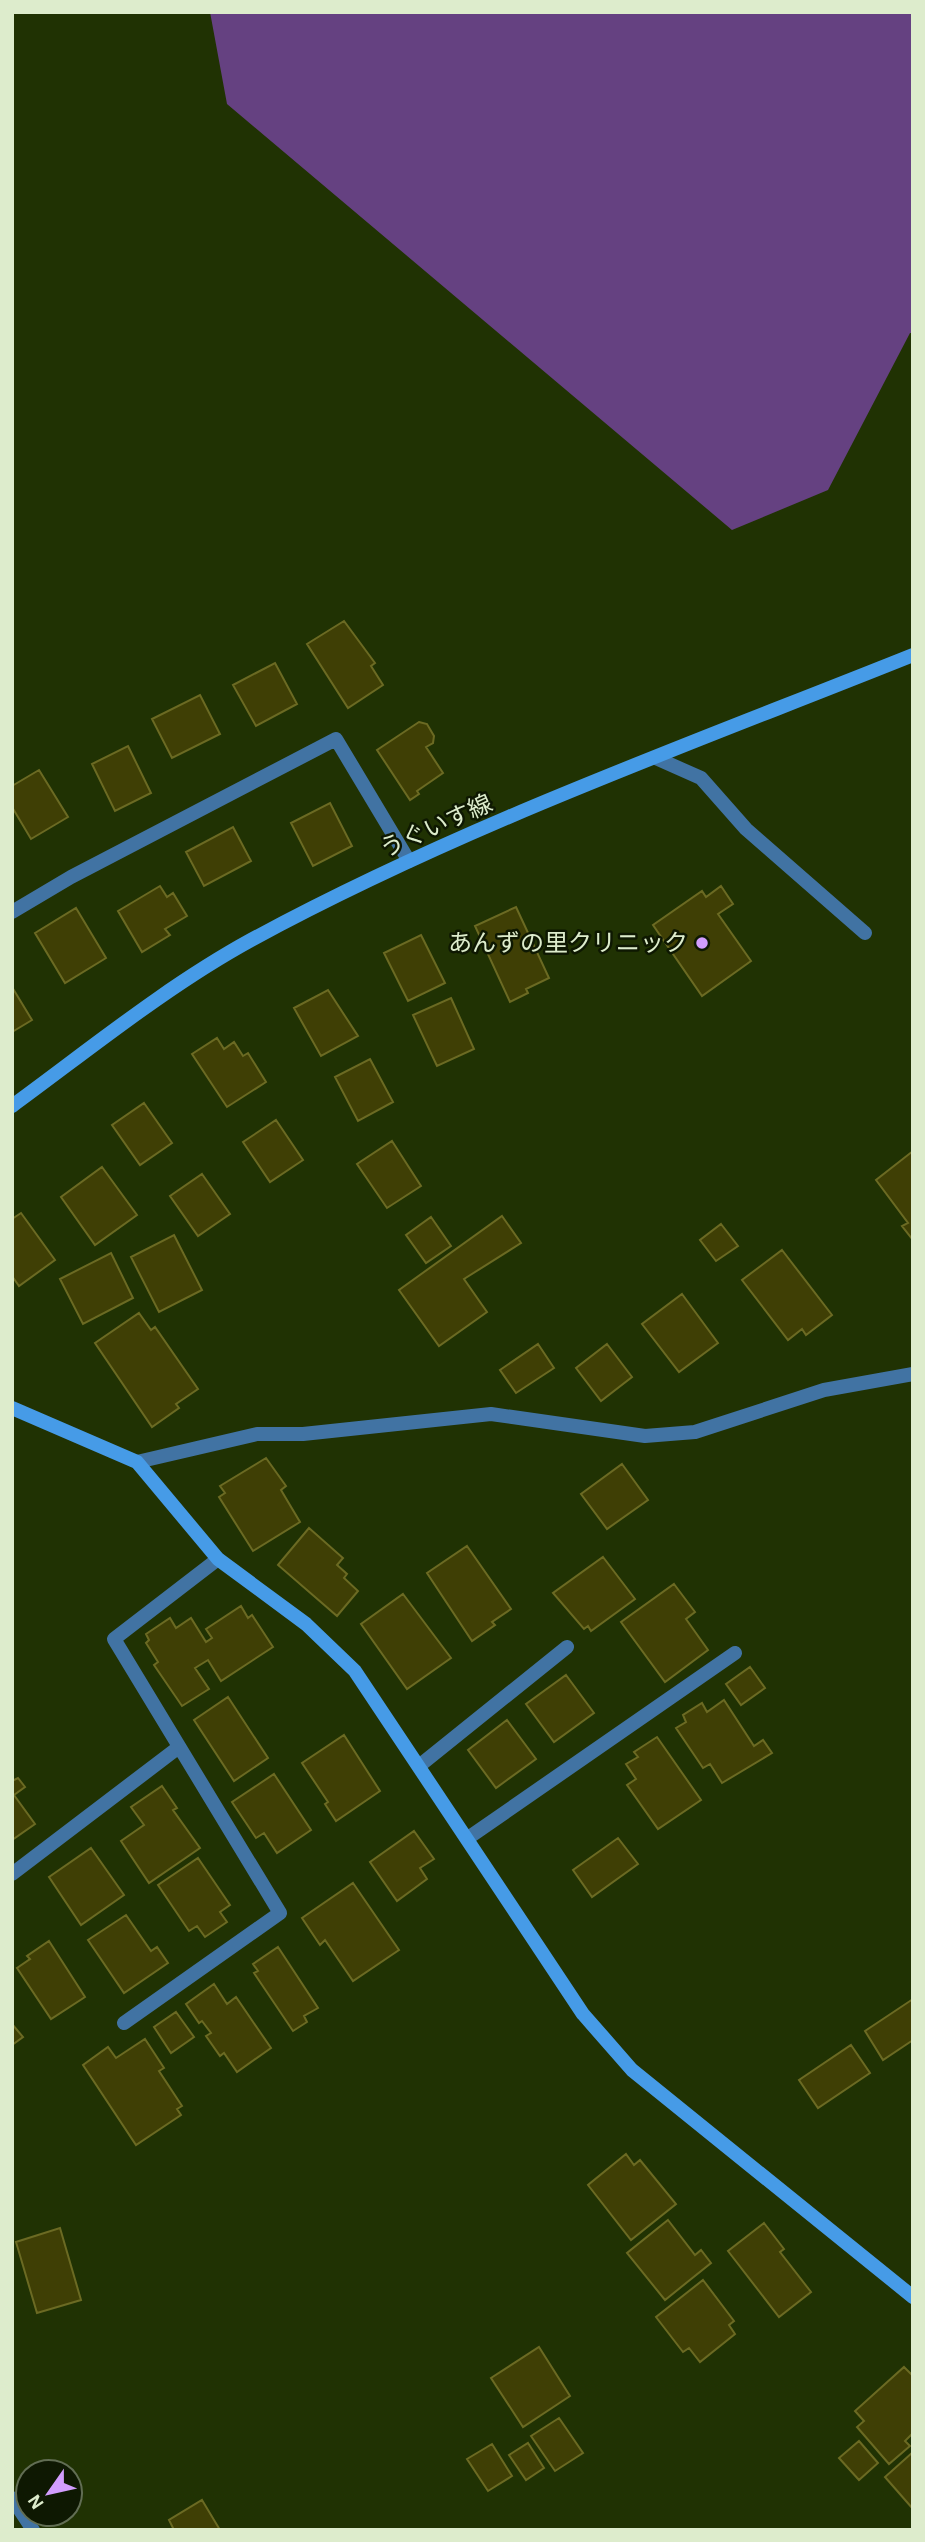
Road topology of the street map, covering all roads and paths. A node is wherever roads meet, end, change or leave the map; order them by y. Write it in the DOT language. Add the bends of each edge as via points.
graph roads {
  1 [pos="913,655"];
  2 [pos="656,758"];
  3 [pos="409,861"];
  4 [pos="12,912"];
  5 [pos="865,933"];
  6 [pos="12,1106"];
  7 [pos="913,1374"];
  8 [pos="12,1408"];
  9 [pos="137,1462"];
  10 [pos="218,1559"];
  11 [pos="566,1647"];
  12 [pos="735,1653"];
  13 [pos="179,1747"];
  14 [pos="419,1766"];
  15 [pos="468,1838"];
  16 [pos="12,1874"];
  17 [pos="124,2023"];
  18 [pos="913,2297"];
  19 [pos="12,2498"];
  20 [pos="33,2530"];
  1 -- 2 [label="street, うぐいす線"];
  2 -- 3 [label="street, うぐいす線"];
  2 -- 5 [label="street" via="701,778 746,829"];
  3 -- 4 [label="street" via="336,739"];
  3 -- 6 [label="street, うぐいす線" via="250,941 140,1011"];
  7 -- 9 [label="street" via="824,1390 695,1432 645,1436 491,1414 303,1434 257,1434"];
  8 -- 9 [label="street"];
  9 -- 10 [label="street"];
  10 -- 13 [label="street" via="114,1639"];
  10 -- 14 [label="street" via="306,1624 355,1671"];
  11 -- 14 [label="street"];
  12 -- 15 [label="street"];
  13 -- 16 [label="street"];
  13 -- 17 [label="street" via="280,1913"];
  14 -- 15 [label="street"];
  15 -- 18 [label="street" via="583,2014 632,2070"];
  19 -- 20 [label="street"];
}
